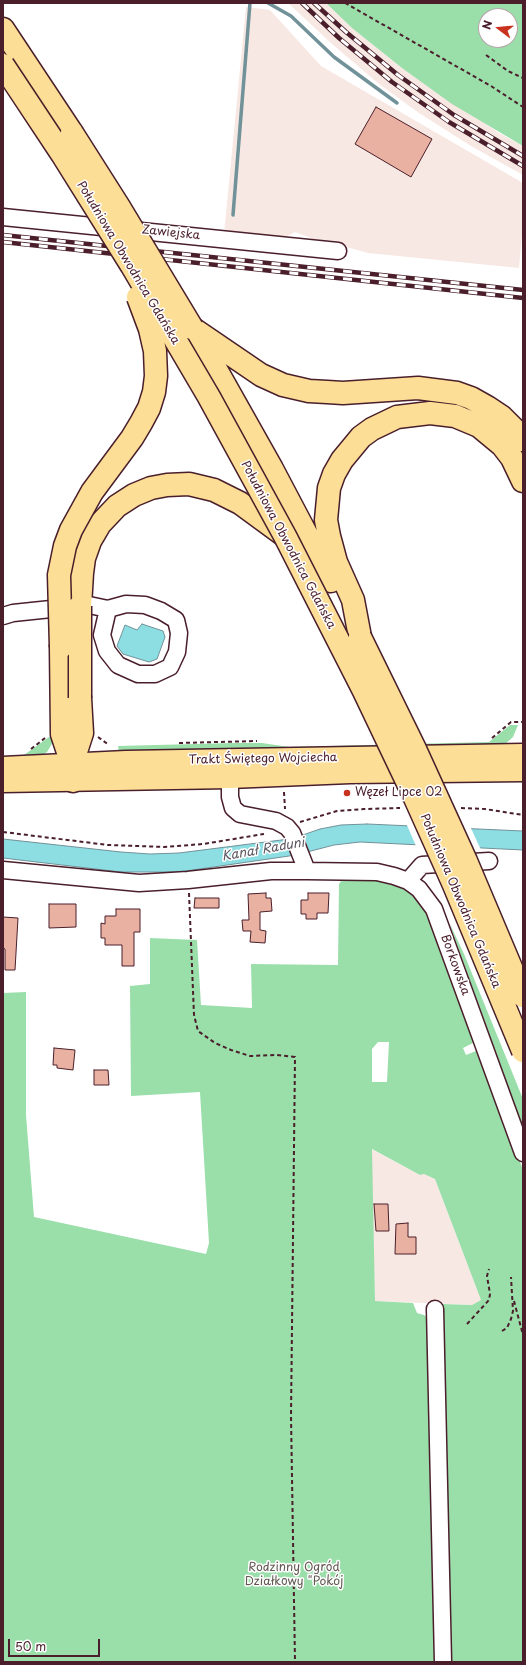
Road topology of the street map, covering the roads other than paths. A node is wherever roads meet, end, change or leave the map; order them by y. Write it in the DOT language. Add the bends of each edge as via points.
graph roads {
  1 [pos="3,29"];
  2 [pos="3,65"];
  3 [pos="3,217"];
  4 [pos="115,239"];
  5 [pos="338,251"];
  6 [pos="192,328"];
  7 [pos="523,440"];
  8 [pos="523,481"];
  9 [pos="285,536"];
  10 [pos="108,609"];
  11 [pos="3,616"];
  12 [pos="360,637"];
  13 [pos="71,698"];
  14 [pos="523,754"];
  15 [pos="3,768"];
  16 [pos="523,771"];
  17 [pos="73,772"];
  18 [pos="230,778"];
  19 [pos="3,782"];
  20 [pos="489,861"];
  21 [pos="305,865"];
  22 [pos="3,870"];
  23 [pos="408,881"];
  24 [pos="523,996"];
  25 [pos="523,1051"];
  26 [pos="523,1153"];
  27 [pos="436,1309"];
  28 [pos="443,1662"];
  1 -- 6 [label="highway, Południowa Obwodnica Gdańska, bridge" via="119,207"];
  2 -- 4 [label="highway, Południowa Obwodnica Gdańska, bridge"];
  3 -- 5 [label="street, Zawiejska"];
  4 -- 9 [label="highway, Południowa Obwodnica Gdańska, bridge" via="209,397"];
  4 -- 13 [label="highway, bridge" via="126,276 150,330 156,376 149,408 132,438 89,497 71,530 60,564 58,586"];
  6 -- 7 [label="highway" via="261,375 283,385 309,391 343,393 418,388 457,393 488,407 502,417"];
  6 -- 12 [label="highway, Południowa Obwodnica Gdańska" via="272,469"];
  8 -- 12 [label="highway" via="512,458 502,445 478,426 455,416 430,413 404,416 386,422 361,437 334,474 329,488 326,520 336,562 353,600"];
  9 -- 13 [label="highway, bridge" via="232,498 200,486 167,485 151,488 134,494 117,506 100,524 84,558"];
  9 -- 25 [label="highway, Południowa Obwodnica Gdańska, bridge" via="415,798"];
  10 -- 10 [label="street" via="102,635 107,651 118,665 138,674 155,674 170,667 177,652 179,634 176,620 162,611 145,605 126,604"];
  10 -- 11 [label="street" via="89,605"];
  12 -- 24 [label="highway, Południowa Obwodnica Gdańska, bridge" via="466,861"];
  13 -- 17 [label="highway" via="62,734"];
  13 -- 17 [label="highway" via="82,733"];
  14 -- 17 [label="main road, Trakt Świętego Wojciecha" via="126,761"];
  15 -- 17 [label="main road, Trakt Świętego Wojciecha"];
  16 -- 18 [label="main road, Trakt Świętego Wojciecha" via="350,773"];
  17 -- 18 [label="main road, Trakt Świętego Wojciecha"];
  17 -- 19 [label="main road, Trakt Świętego Wojciecha"];
  18 -- 21 [label="street, Trakt Świętego Wojciecha" via="230,797 234,808 240,814 282,823 292,834"];
  20 -- 23 [label="street" via="422,865"];
  21 -- 22 [label="street" via="271,871 140,883"];
  21 -- 23 [label="street, Borkowska" via="378,872"];
  23 -- 26 [label="street, Borkowska" via="419,889 434,909"];
  27 -- 28 [label="street"];
}
